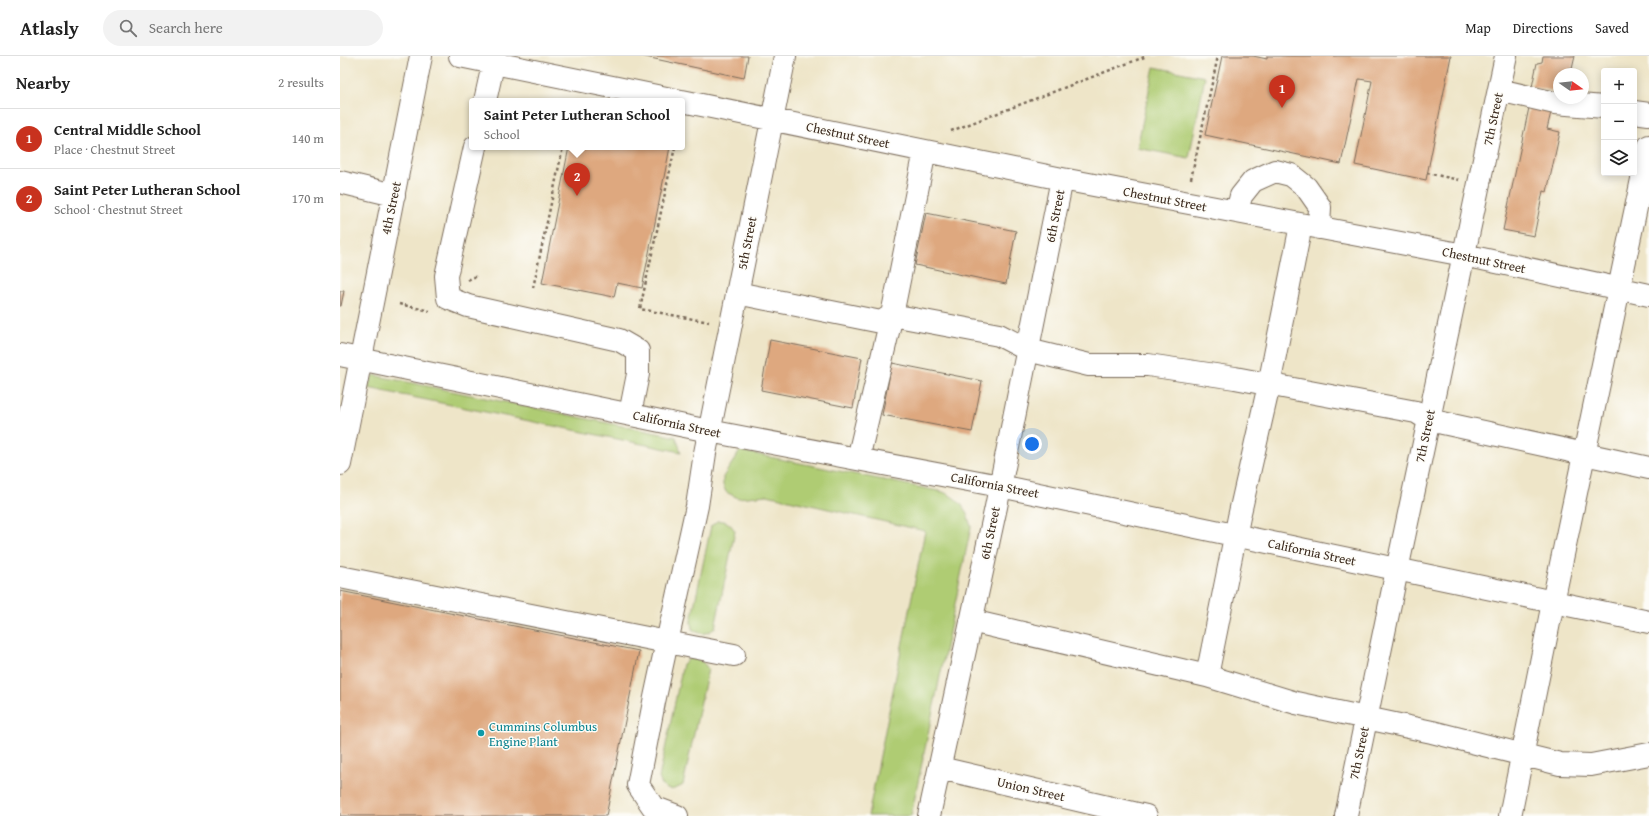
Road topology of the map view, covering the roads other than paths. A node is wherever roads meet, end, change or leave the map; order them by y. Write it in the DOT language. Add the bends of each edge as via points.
graph roads {
  1 [pos="421,56"];
  2 [pos="460,56"];
  3 [pos="785,56"];
  4 [pos="1506,56"];
  5 [pos="494,59"];
  6 [pos="1499,90"];
  7 [pos="486,98"];
  8 [pos="669,98"];
  9 [pos="685,102"];
  10 [pos="1601,107"];
  11 [pos="1637,112"];
  12 [pos="1649,114"];
  13 [pos="772,120"];
  14 [pos="1649,146"];
  15 [pos="474,150"];
  16 [pos="925,151"];
  17 [pos="1062,179"];
  18 [pos="340,182"];
  19 [pos="394,195"];
  20 [pos="1237,212"];
  21 [pos="1310,226"];
  22 [pos="1464,255"];
  23 [pos="1618,288"];
  24 [pos="737,294"];
  25 [pos="1649,294"];
  26 [pos="892,315"];
  27 [pos="1028,350"];
  28 [pos="350,357"];
  29 [pos="1269,385"];
  30 [pos="630,414"];
  31 [pos="1429,420"];
  32 [pos="709,431"];
  33 [pos="1584,454"];
  34 [pos="858,459"];
  35 [pos="340,464"];
  36 [pos="1649,468"];
  37 [pos="1000,486"];
  38 [pos="1235,536"];
  39 [pos="1397,570"];
  40 [pos="340,577"];
  41 [pos="1553,603"];
  42 [pos="971,621"];
  43 [pos="1649,622"];
  44 [pos="667,642"];
  45 [pos="734,655"];
  46 [pos="1207,676"];
  47 [pos="1366,718"];
  48 [pos="1523,754"];
  49 [pos="1649,754"];
  50 [pos="940,768"];
  51 [pos="1090,810"];
  52 [pos="677,816"];
  53 [pos="929,816"];
  54 [pos="1146,816"];
  55 [pos="1346,816"];
  56 [pos="1510,816"];
  1 -- 19 [label="street, 4th Street"];
  2 -- 5 [label="street, Chestnut Street"];
  3 -- 13 [label="street, 5th Street"];
  4 -- 6 [label="street, 7th Street"];
  5 -- 7 [label="street"];
  5 -- 8 [label="street, Chestnut Street"];
  6 -- 10 [label="street" via="1555,103"];
  6 -- 22 [label="street, 7th Street"];
  9 -- 13 [label="street, Chestnut Street"];
  11 -- 12 [label="street"];
  13 -- 16 [label="street, Chestnut Street"];
  13 -- 24 [label="street, 5th Street"];
  14 -- 23 [label="street"];
  15 -- 30 [label="street" via="446,276 448,298 468,306 619,340 638,351 638,374"];
  16 -- 17 [label="street, Chestnut Street"];
  16 -- 26 [label="street"];
  17 -- 20 [label="street, Chestnut Street"];
  17 -- 27 [label="street, 6th Street"];
  18 -- 19 [label="street"];
  19 -- 28 [label="street, 4th Street"];
  20 -- 21 [label="street, Chestnut Street"];
  20 -- 21 [label="street" via="1241,196 1252,181 1275,171 1291,175 1306,187 1320,207"];
  21 -- 22 [label="street, Chestnut Street"];
  21 -- 29 [label="street"];
  22 -- 23 [label="street, Chestnut Street"];
  22 -- 31 [label="street, 7th Street"];
  23 -- 25 [label="street, Chestnut Street"];
  23 -- 33 [label="street"];
  24 -- 26 [label="street" via="881,322"];
  24 -- 32 [label="street, 5th Street"];
  26 -- 27 [label="street" via="999,335"];
  26 -- 34 [label="street"];
  27 -- 29 [label="street" via="1089,365 1148,365"];
  27 -- 37 [label="street, 6th Street"];
  28 -- 30 [label="street, California Street"];
  28 -- 35 [label="street, 4th Street"];
  29 -- 31 [label="street" via="1416,412"];
  29 -- 38 [label="street"];
  30 -- 32 [label="street, California Street"];
  31 -- 33 [label="street"];
  31 -- 39 [label="street, 7th Street"];
  32 -- 34 [label="street, California Street"];
  32 -- 44 [label="street, 5th Street" via="697,506"];
  33 -- 36 [label="street"];
  33 -- 41 [label="street"];
  34 -- 37 [label="street, California Street"];
  37 -- 38 [label="street, California Street"];
  37 -- 42 [label="street, 6th Street"];
  38 -- 39 [label="street, California Street"];
  38 -- 46 [label="street"];
  39 -- 41 [label="street, California Street"];
  39 -- 47 [label="street, 7th Street"];
  40 -- 44 [label="street"];
  41 -- 43 [label="street, California Street"];
  41 -- 48 [label="street"];
  42 -- 46 [label="street"];
  42 -- 50 [label="street, 6th Street"];
  44 -- 45 [label="street"];
  44 -- 52 [label="street, 5th Street" via="638,785 653,807"];
  46 -- 47 [label="street" via="1296,703"];
  47 -- 48 [label="street"];
  47 -- 55 [label="street, 7th Street"];
  48 -- 49 [label="street" via="1560,764 1591,765"];
  48 -- 56 [label="street"];
  50 -- 51 [label="street, Union Street"];
  50 -- 53 [label="street, 6th Street"];
  51 -- 54 [label="street, Union Street"];
}
